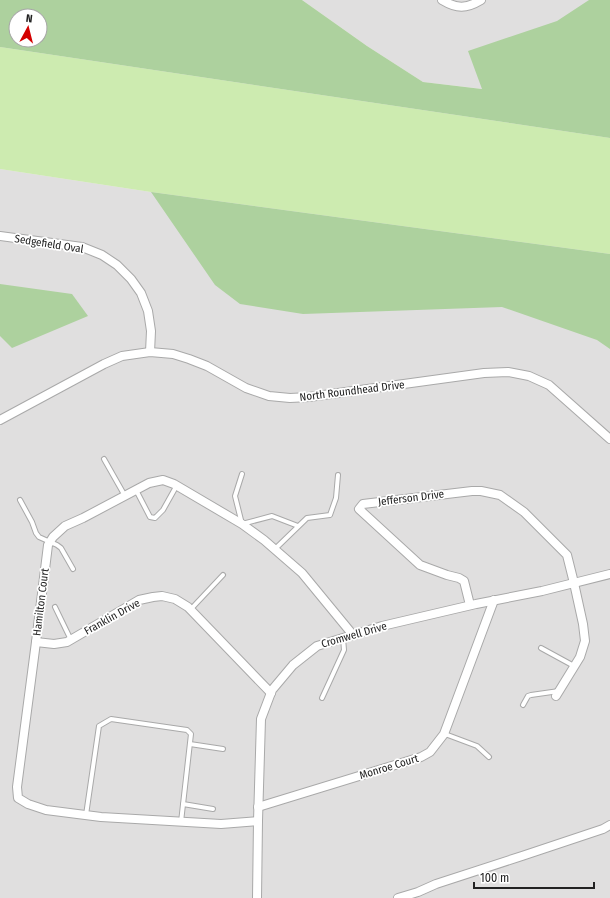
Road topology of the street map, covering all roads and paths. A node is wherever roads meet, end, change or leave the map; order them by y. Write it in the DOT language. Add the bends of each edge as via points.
graph roads {
  1 [pos="442,0"];
  2 [pos="481,0"];
  3 [pos="0,236"];
  4 [pos="150,352"];
  5 [pos="0,420"];
  6 [pos="610,439"];
  7 [pos="104,459"];
  8 [pos="242,474"];
  9 [pos="338,475"];
  10 [pos="177,485"];
  11 [pos="136,490"];
  12 [pos="125,496"];
  13 [pos="20,500"];
  14 [pos="242,524"];
  15 [pos="298,526"];
  16 [pos="50,542"];
  17 [pos="275,549"];
  18 [pos="72,569"];
  19 [pos="610,574"];
  20 [pos="223,575"];
  21 [pos="574,583"];
  22 [pos="494,600"];
  23 [pos="470,605"];
  24 [pos="55,607"];
  25 [pos="191,609"];
  26 [pos="353,635"];
  27 [pos="343,638"];
  28 [pos="71,640"];
  29 [pos="36,642"];
  30 [pos="541,648"];
  31 [pos="574,666"];
  32 [pos="271,693"];
  33 [pos="557,694"];
  34 [pos="322,698"];
  35 [pos="523,705"];
  36 [pos="444,734"];
  37 [pos="190,744"];
  38 [pos="223,749"];
  39 [pos="489,757"];
  40 [pos="183,804"];
  41 [pos="258,807"];
  42 [pos="213,809"];
  43 [pos="86,815"];
  44 [pos="258,821"];
  45 [pos="181,822"];
  46 [pos="610,825"];
  47 [pos="419,895"];
  48 [pos="257,898"];
  49 [pos="398,898"];
  1 -- 2 [label="street" via="462,7"];
  3 -- 4 [label="street, Sedgefield Oval" via="82,247 102,255 117,265 141,293 148,311 151,331"];
  4 -- 5 [label="street, North Roundhead Drive" via="122,356 110,361"];
  4 -- 6 [label="street, North Roundhead Drive" via="173,354 207,366 246,388 269,396 290,398 508,372 529,376 549,385"];
  7 -- 12 [label="lane"];
  8 -- 14 [label="lane" via="236,496"];
  9 -- 15 [label="lane" via="336,498 330,516 307,518"];
  10 -- 11 [label="street" via="163,480 149,483"];
  10 -- 11 [label="lane" via="163,510 155,518 150,517"];
  10 -- 14 [label="street"];
  11 -- 12 [label="street"];
  12 -- 16 [label="street" via="65,526"];
  13 -- 16 [label="lane" via="36,533"];
  14 -- 15 [label="lane" via="272,516"];
  14 -- 17 [label="street"];
  15 -- 17 [label="lane"];
  16 -- 18 [label="lane" via="61,548"];
  16 -- 29 [label="street, Hamilton Court"];
  17 -- 26 [label="street" via="302,573"];
  19 -- 21 [label="street, Cromwell Drive"];
  20 -- 25 [label="lane"];
  21 -- 22 [label="street, Cromwell Drive" via="542,592"];
  21 -- 23 [label="street, Jefferson Drive" via="567,555 524,512 500,495 472,491 363,504 359,509 420,565 464,581"];
  21 -- 31 [label="street" via="585,641"];
  22 -- 23 [label="street, Cromwell Drive"];
  22 -- 36 [label="street, Monroe Court"];
  23 -- 26 [label="street, Cromwell Drive"];
  24 -- 28 [label="lane"];
  25 -- 28 [label="street, Franklin Drive" via="175,598 162,596 139,600"];
  25 -- 32 [label="street, Franklin Drive"];
  26 -- 27 [label="street, Cromwell Drive"];
  27 -- 32 [label="street, Cromwell Drive" via="311,650 293,665"];
  27 -- 34 [label="lane" via="344,650"];
  28 -- 29 [label="street, Franklin Drive" via="54,644"];
  29 -- 43 [label="street, Hamilton Court" via="17,786 18,798 46,810"];
  30 -- 31 [label="lane"];
  31 -- 33 [label="street"];
  32 -- 41 [label="street, Cromwell Drive" via="261,719"];
  33 -- 35 [label="lane" via="531,695"];
  36 -- 39 [label="lane" via="477,746"];
  36 -- 41 [label="street, Monroe Court" via="430,752 421,757"];
  37 -- 38 [label="lane"];
  37 -- 40 [label="lane"];
  37 -- 43 [label="lane" via="191,734 187,730 111,719 99,726"];
  40 -- 42 [label="lane"];
  40 -- 45 [label="lane"];
  41 -- 44 [label="street, Cromwell Drive"];
  43 -- 45 [label="street, Hamilton Court"];
  44 -- 45 [label="street, Hamilton Court" via="221,824"];
  44 -- 48 [label="street, Cromwell Drive"];
  46 -- 47 [label="street" via="436,884"];
  47 -- 49 [label="street"];
}
